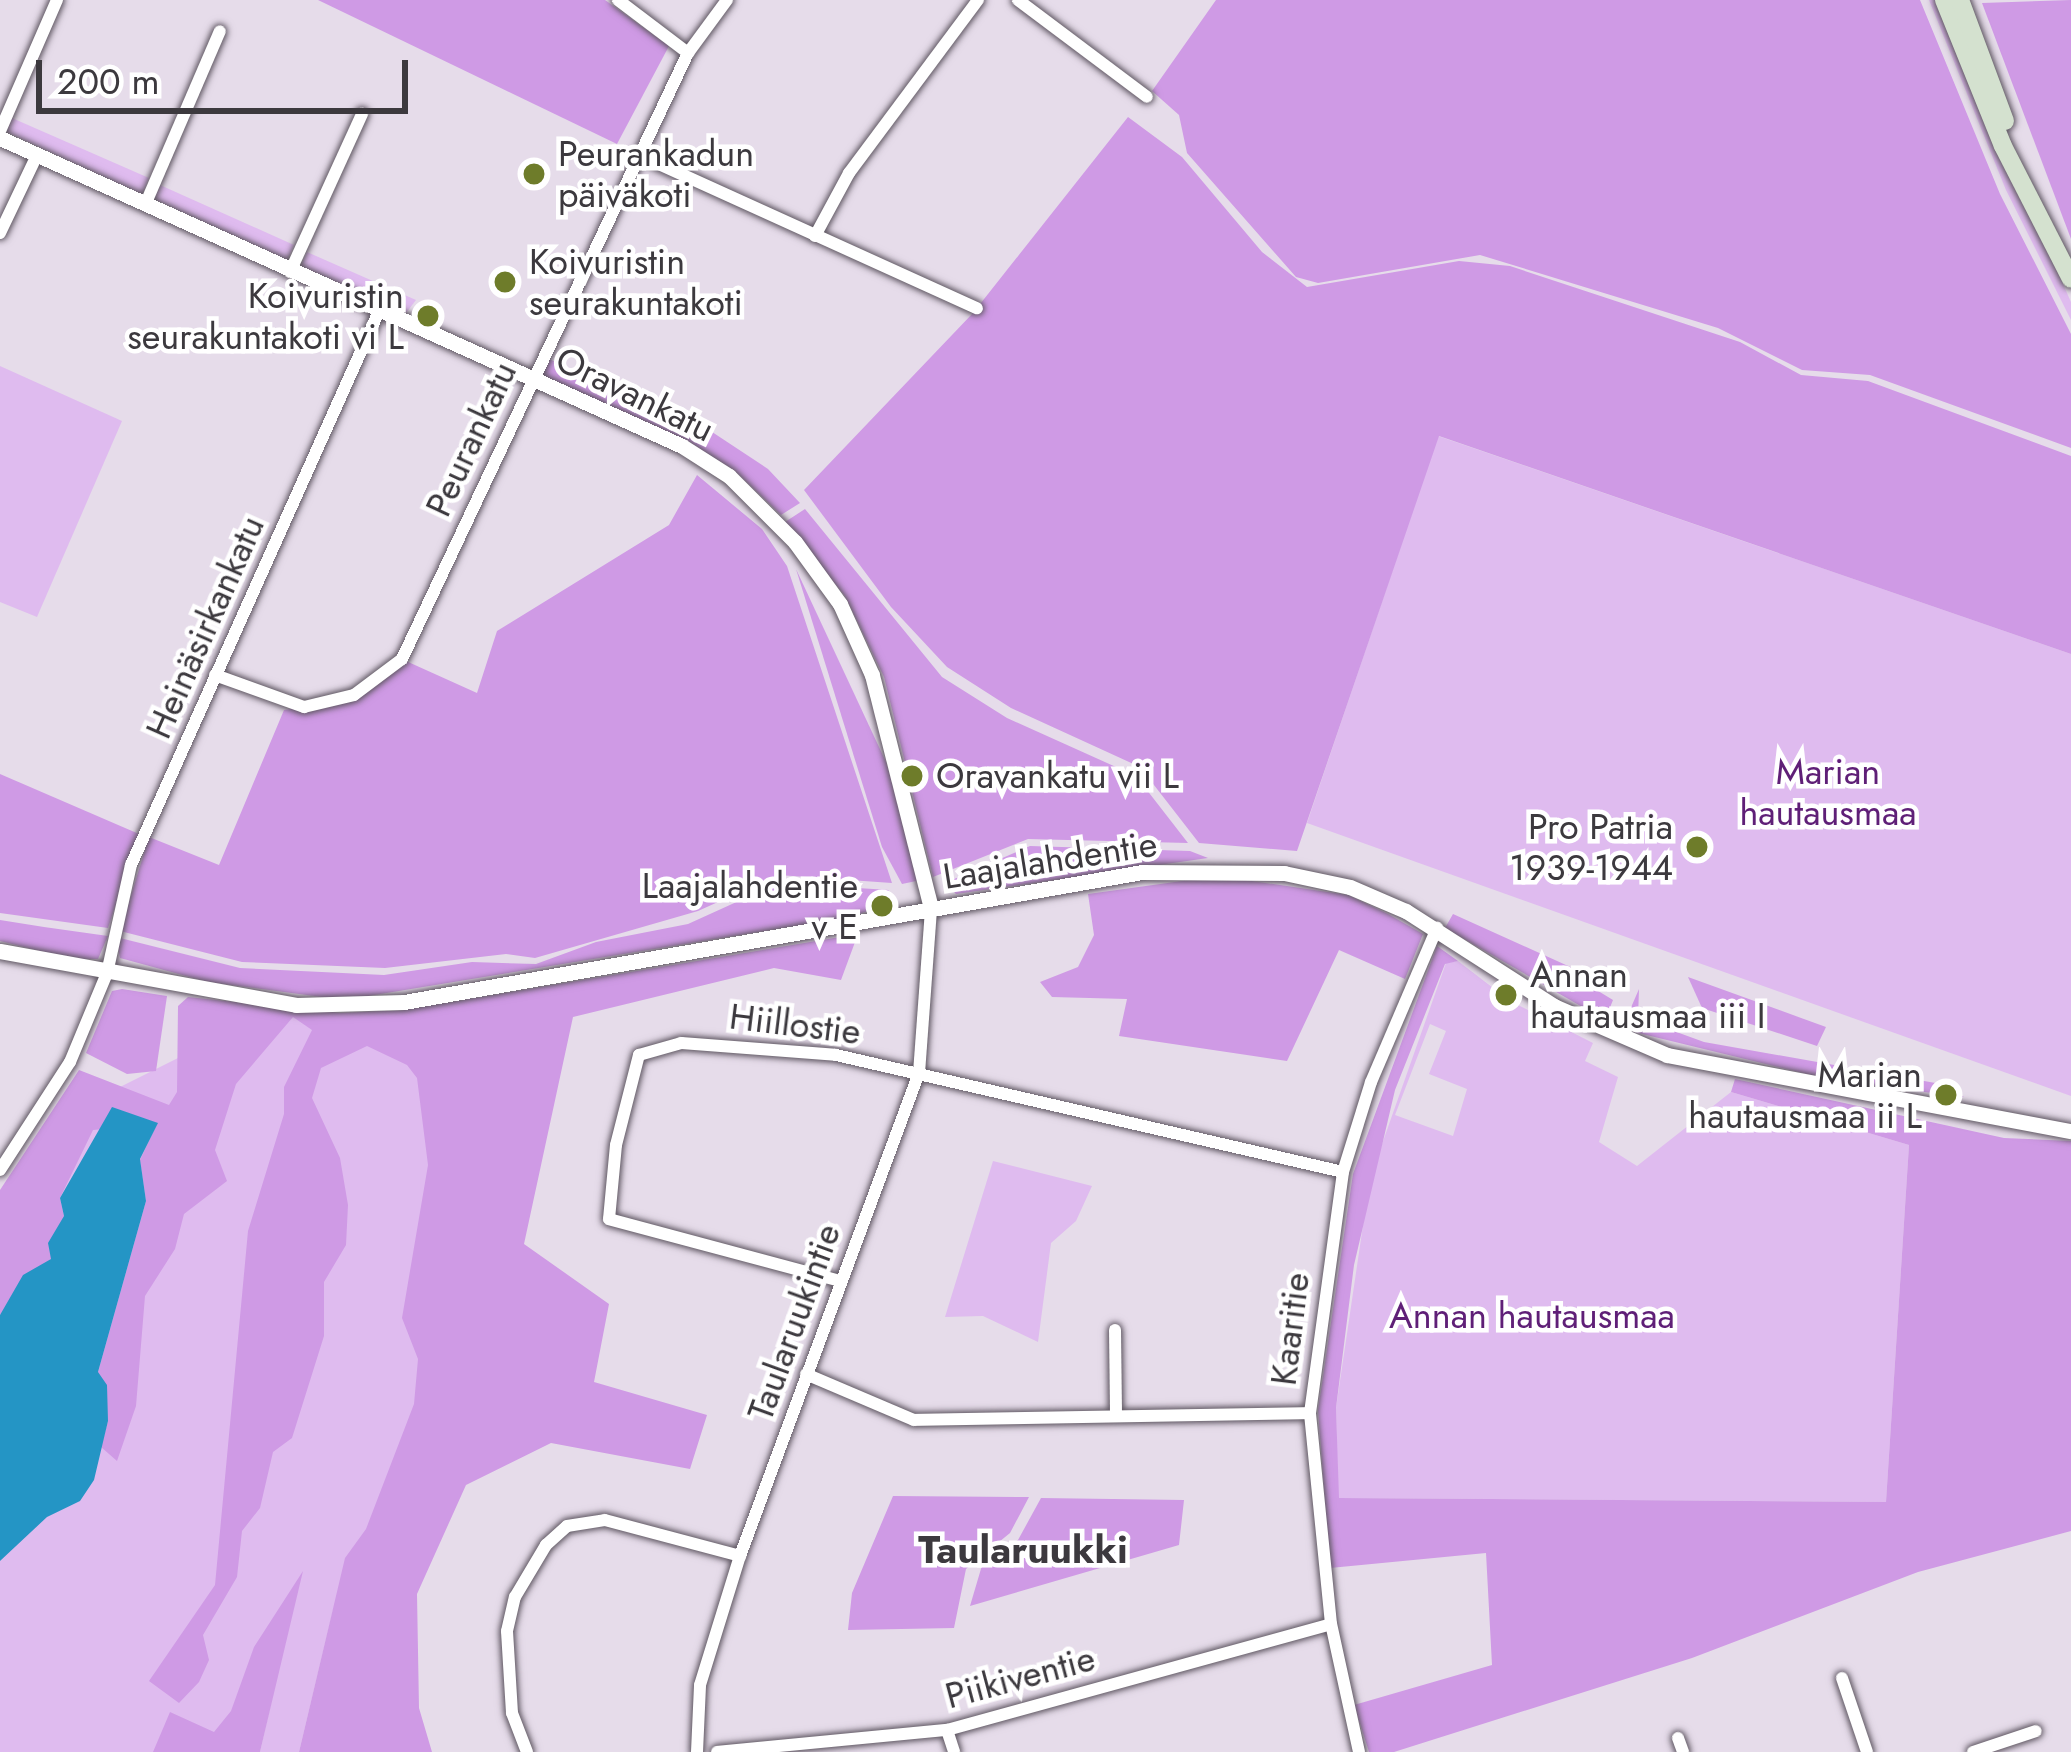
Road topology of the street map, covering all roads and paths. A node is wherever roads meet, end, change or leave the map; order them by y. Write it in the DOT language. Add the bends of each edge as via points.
graph roads {
  1 [pos="57,0"];
  2 [pos="618,0"];
  3 [pos="728,0"];
  4 [pos="978,0"];
  5 [pos="1018,0"];
  6 [pos="1944,0"];
  7 [pos="1960,0"];
  8 [pos="220,31"];
  9 [pos="688,53"];
  10 [pos="1147,97"];
  11 [pos="362,114"];
  12 [pos="0,134"];
  13 [pos="37,155"];
  14 [pos="639,155"];
  15 [pos="2032,199"];
  16 [pos="145,205"];
  17 [pos="0,233"];
  18 [pos="815,236"];
  19 [pos="290,272"];
  20 [pos="2071,279"];
  21 [pos="977,308"];
  22 [pos="379,311"];
  23 [pos="533,378"];
  24 [pos="215,675"];
  25 [pos="931,909"];
  26 [pos="1437,928"];
  27 [pos="0,951"];
  28 [pos="107,974"];
  29 [pos="919,1073"];
  30 [pos="2071,1131"];
  31 [pos="0,1170"];
  32 [pos="1343,1172"];
  33 [pos="840,1280"];
  34 [pos="1115,1330"];
  35 [pos="806,1374"];
  36 [pos="1310,1413"];
  37 [pos="1117,1416"];
  38 [pos="740,1556"];
  39 [pos="1331,1624"];
  40 [pos="1842,1678"];
  41 [pos="947,1730"];
  42 [pos="2036,1731"];
  43 [pos="527,1752"];
  44 [pos="698,1752"];
  45 [pos="717,1752"];
  46 [pos="954,1752"];
  47 [pos="1359,1752"];
  48 [pos="1868,1752"];
  49 [pos="1973,1752"];
  1 -- 12 [label="street"];
  2 -- 9 [label="street"];
  3 -- 9 [label="street, Peurankatu"];
  4 -- 18 [label="street" via="849,173"];
  5 -- 10 [label="street"];
  6 -- 15 [label="main road"];
  7 -- 15 [label="main road"];
  8 -- 16 [label="street"];
  9 -- 14 [label="street, Peurankatu"];
  11 -- 19 [label="street"];
  12 -- 13 [label="street, Oravankatu"];
  13 -- 16 [label="street, Oravankatu"];
  13 -- 17 [label="street"];
  14 -- 18 [label="street"];
  14 -- 23 [label="street, Peurankatu"];
  15 -- 20 [label="main road"];
  16 -- 19 [label="street, Oravankatu"];
  18 -- 21 [label="street"];
  19 -- 22 [label="street, Oravankatu"];
  22 -- 23 [label="street, Oravankatu"];
  22 -- 24 [label="street, Heinäsirkankatu"];
  23 -- 24 [label="street, Peurankatu" via="389,674 355,695 304,707"];
  23 -- 25 [label="street, Oravankatu" via="682,446 729,476 795,542 840,604 872,675"];
  24 -- 28 [label="street, Heinäsirkankatu" via="131,865"];
  25 -- 26 [label="street, Laajalahdentie" via="1142,872 1234,869 1350,887"];
  25 -- 28 [label="street, Laajalahdentie" via="404,1002 296,1005"];
  25 -- 29 [label="street, Taularuukintie"];
  26 -- 30 [label="street, Laajalahdentie" via="1554,1006 1667,1055"];
  26 -- 32 [label="street, Kaaritie" via="1371,1082"];
  27 -- 28 [label="street, Laajalahdentie"];
  28 -- 31 [label="street, Heinäsirkankatu" via="56,1089"];
  29 -- 32 [label="street, Hiillostie"];
  29 -- 33 [label="street, Taularuukintie"];
  29 -- 33 [label="street, Hiillostie" via="836,1055 681,1042 647,1050 632,1072 609,1219"];
  32 -- 36 [label="street, Kaaritie"];
  33 -- 35 [label="street, Taularuukintie"];
  34 -- 37 [label="street"];
  35 -- 37 [label="street" via="914,1420"];
  35 -- 38 [label="street, Taularuukintie"];
  36 -- 37 [label="street"];
  36 -- 39 [label="street, Kaaritie"];
  38 -- 43 [label="street" via="604,1520 567,1526 546,1545 515,1597 507,1631 508,1694"];
  38 -- 44 [label="street, Taularuukintie" via="700,1685"];
  39 -- 41 [label="street, Piikiventie"];
  39 -- 47 [label="street, Kaaritie"];
  40 -- 48 [label="street"];
  41 -- 45 [label="street, Piikiventie"];
  41 -- 46 [label="street"];
  42 -- 49 [label="street"];
}
